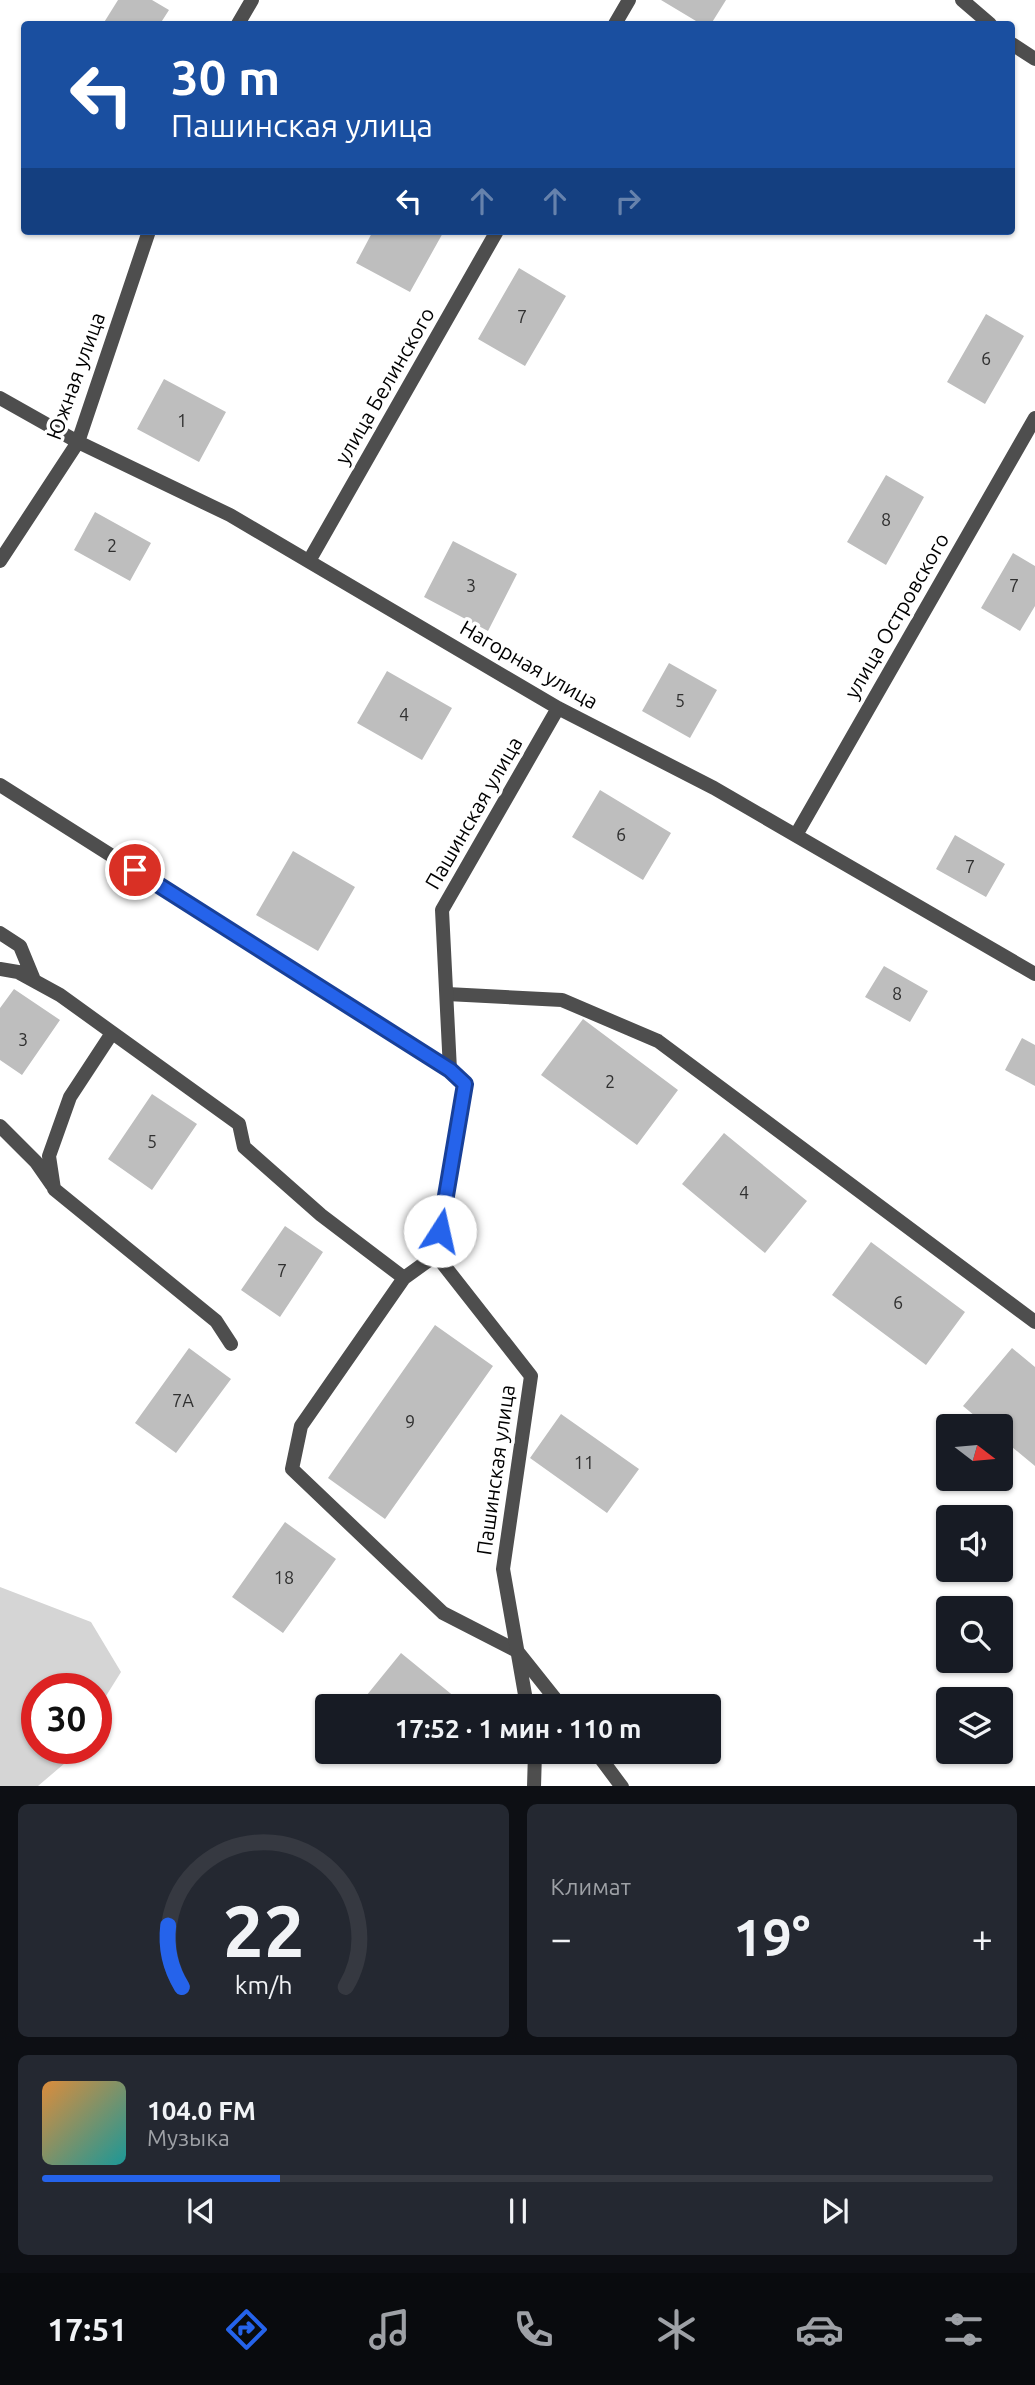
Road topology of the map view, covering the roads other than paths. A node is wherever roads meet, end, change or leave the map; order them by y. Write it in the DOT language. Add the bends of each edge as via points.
graph roads {
  1 [pos="252,0"];
  2 [pos="629,0"];
  3 [pos="962,0"];
  4 [pos="240,21"];
  5 [pos="617,21"];
  6 [pos="986,21"];
  7 [pos="1015,46"];
  8 [pos="1035,59"];
  9 [pos="148,235"];
  10 [pos="495,235"];
  11 [pos="0,398"];
  12 [pos="1035,418"];
  13 [pos="78,442"];
  14 [pos="0,561"];
  15 [pos="309,561"];
  16 [pos="558,708"];
  17 [pos="0,785"];
  18 [pos="796,835"];
  19 [pos="0,933"];
  20 [pos="0,969"];
  21 [pos="1035,974"];
  22 [pos="34,980"];
  23 [pos="447,994"];
  24 [pos="112,1032"];
  25 [pos="450,1070"];
  26 [pos="0,1126"];
  27 [pos="54,1189"];
  28 [pos="436,1255"];
  29 [pos="404,1278"];
  30 [pos="1035,1322"];
  31 [pos="231,1344"];
  32 [pos="517,1651"];
  33 [pos="525,1694"];
  34 [pos="551,1694"];
  35 [pos="535,1764"];
  36 [pos="605,1764"];
  37 [pos="534,1786"];
  38 [pos="621,1786"];
  1 -- 4 [label="street"];
  2 -- 5 [label="street"];
  3 -- 6 [label="street"];
  7 -- 8 [label="street"];
  9 -- 13 [label="street, Южная улица"];
  10 -- 15 [label="street, улица Белинского"];
  11 -- 13 [label="street, Нагорная улица"];
  12 -- 18 [label="street, улица Островского"];
  13 -- 14 [label="street, Южная улица"];
  13 -- 15 [label="street, Нагорная улица" via="230,515"];
  15 -- 16 [label="street, Нагорная улица"];
  16 -- 18 [label="street, Нагорная улица"];
  16 -- 23 [label="street, Пашинская улица" via="442,910"];
  17 -- 25 [label="street"];
  18 -- 21 [label="street, Нагорная улица"];
  19 -- 22 [label="street" via="20,946"];
  20 -- 22 [label="street"];
  22 -- 24 [label="street"];
  23 -- 25 [label="street, Пашинская улица"];
  23 -- 30 [label="street" via="562,1000 657,1041"];
  24 -- 27 [label="street" via="70,1097 49,1156"];
  24 -- 29 [label="street" via="239,1124 244,1147 321,1215"];
  25 -- 28 [label="street, Пашинская улица" via="465,1084"];
  26 -- 27 [label="street" via="36,1162"];
  27 -- 31 [label="street" via="216,1321"];
  28 -- 29 [label="street"];
  28 -- 32 [label="street, Пашинская улица" via="531,1376 503,1569"];
  29 -- 32 [label="street" via="300,1426 292,1469 443,1613"];
  32 -- 33 [label="street, Пашинская улица"];
  32 -- 34 [label="street"];
  35 -- 37 [label="street"];
  36 -- 38 [label="street"];
}
